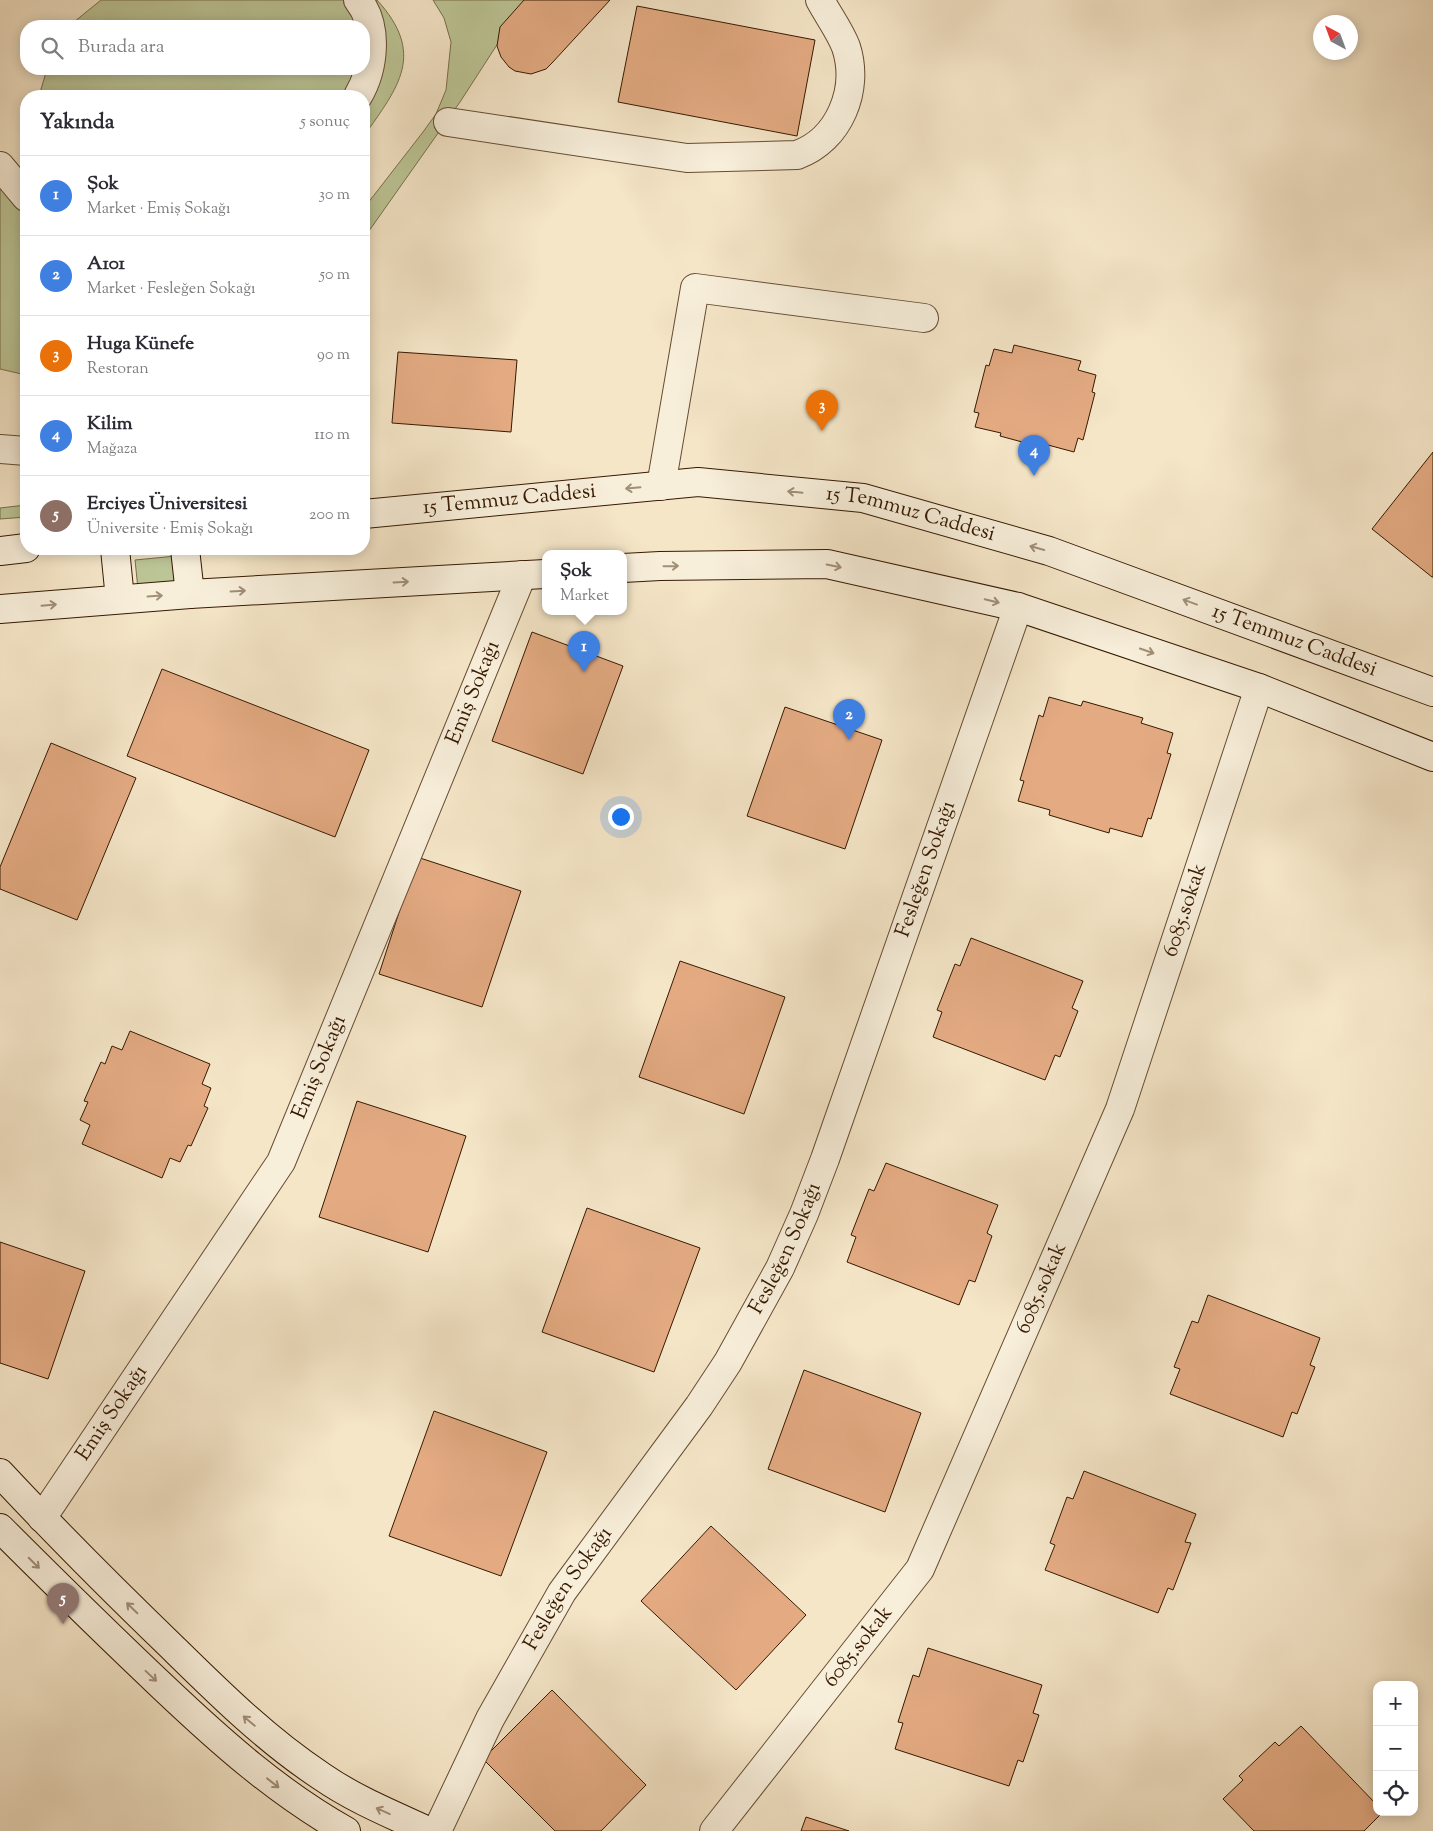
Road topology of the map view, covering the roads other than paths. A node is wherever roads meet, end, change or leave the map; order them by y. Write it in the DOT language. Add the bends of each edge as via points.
graph roads {
  1 [pos="358,0"];
  2 [pos="820,0"];
  3 [pos="368,20"];
  4 [pos="370,29"];
  5 [pos="370,54"];
  6 [pos="367,75"];
  7 [pos="361,90"];
  8 [pos="448,122"];
  9 [pos="0,166"];
  10 [pos="20,190"];
  11 [pos="924,318"];
  12 [pos="0,449"];
  13 [pos="20,451"];
  14 [pos="661,486"];
  15 [pos="370,513"];
  16 [pos="20,549"];
  17 [pos="0,551"];
  18 [pos="116,555"];
  19 [pos="186,555"];
  20 [pos="627,568"];
  21 [pos="533,574"];
  22 [pos="190,594"];
  23 [pos="120,599"];
  24 [pos="1018,607"];
  25 [pos="0,609"];
  26 [pos="1259,688"];
  27 [pos="1433,692"];
  28 [pos="1433,757"];
  29 [pos="0,1473"];
  30 [pos="42,1518"];
  31 [pos="0,1528"];
  32 [pos="346,1831"];
  33 [pos="428,1831"];
  34 [pos="437,1831"];
  35 [pos="714,1831"];
  1 -- 3 [label="street"];
  2 -- 8 [label="street" via="846,47 848,92 837,123 828,136 797,155 686,158"];
  4 -- 5 [label="street"];
  6 -- 7 [label="street"];
  9 -- 10 [label="street"];
  11 -- 14 [label="street" via="695,288"];
  12 -- 13 [label="street"];
  14 -- 15 [label="street, 15 Temmuz Caddesi, one-way"];
  27 -- 14 [label="street, 15 Temmuz Caddesi, one-way" via="1049,551 863,498 698,482"];
  16 -- 17 [label="street"];
  18 -- 23 [label="street"];
  19 -- 22 [label="street"];
  20 -- 24 [label="street, one-way" via="827,564"];
  22 -- 21 [label="street, one-way"];
  21 -- 30 [label="street, Emiş Sokağı" via="281,1162"];
  23 -- 22 [label="street, one-way"];
  25 -- 23 [label="street, one-way"];
  24 -- 26 [label="street, one-way"];
  24 -- 34 [label="street, Fesleğen Sokağı" via="825,1159 780,1268 728,1362 699,1406 562,1592 490,1719"];
  26 -- 28 [label="street"];
  26 -- 35 [label="street, 6085.sokak" via="1120,1109 920,1569"];
  29 -- 30 [label="street"];
  33 -- 30 [label="street, one-way" via="360,1801 283,1750 240,1714"];
  31 -- 32 [label="street, one-way" via="93,1622 236,1754 281,1789"];
}
